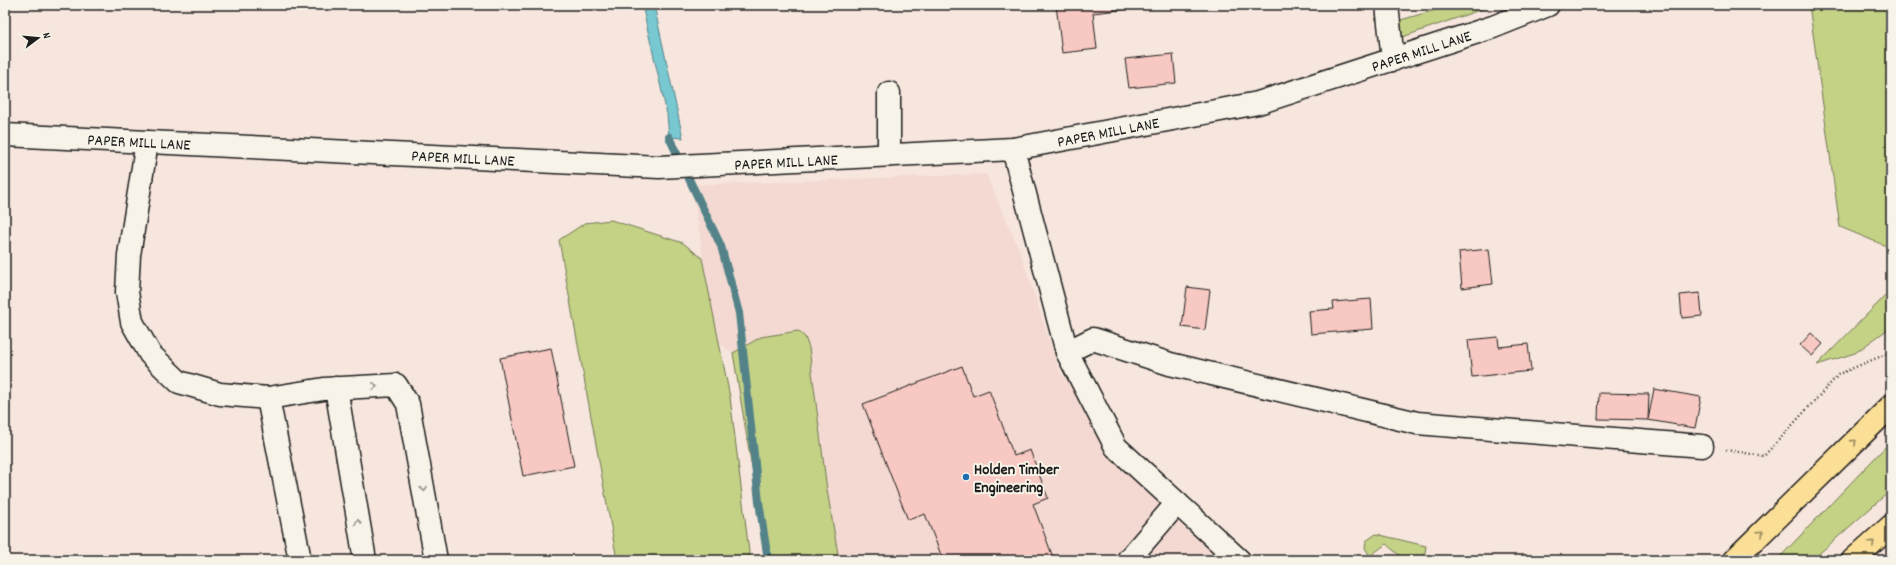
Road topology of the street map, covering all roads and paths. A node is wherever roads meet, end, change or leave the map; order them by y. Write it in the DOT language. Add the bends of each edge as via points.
graph roads {
  1 [pos="1387,5"];
  2 [pos="1548,5"];
  3 [pos="1393,60"];
  4 [pos="889,93"];
  5 [pos="5,135"];
  6 [pos="146,142"];
  7 [pos="1013,149"];
  8 [pos="889,155"];
  9 [pos="1067,352"];
  10 [pos="1891,352"];
  11 [pos="336,388"];
  12 [pos="268,398"];
  13 [pos="1891,406"];
  14 [pos="1702,446"];
  15 [pos="1177,503"];
  16 [pos="1891,526"];
  17 [pos="300,560"];
  18 [pos="365,560"];
  19 [pos="436,560"];
  20 [pos="1128,560"];
  21 [pos="1239,560"];
  22 [pos="1734,560"];
  23 [pos="1853,560"];
  1 -- 3 [label="street"];
  2 -- 3 [label="street, PAPER MILL LANE" via="1493,27"];
  3 -- 7 [label="street, PAPER MILL LANE" via="1258,103"];
  4 -- 8 [label="street"];
  5 -- 6 [label="street, PAPER MILL LANE"];
  6 -- 8 [label="street, PAPER MILL LANE" via="659,167"];
  6 -- 12 [label="street" via="129,255 127,292 132,322 150,354 178,382 220,394"];
  7 -- 8 [label="street, PAPER MILL LANE"];
  7 -- 9 [label="street"];
  9 -- 14 [label="street" via="1093,339 1170,364 1417,422"];
  9 -- 15 [label="street" via="1116,447"];
  10 -- 14 [label="path" via="1839,374 1764,456"];
  11 -- 12 [label="street"];
  18 -- 11 [label="street, one-way"];
  11 -- 19 [label="street, one-way" via="396,385 408,404"];
  12 -- 17 [label="street"];
  22 -- 13 [label="highway, one-way"];
  15 -- 20 [label="street"];
  15 -- 21 [label="street"];
  23 -- 16 [label="highway, one-way"];
}
